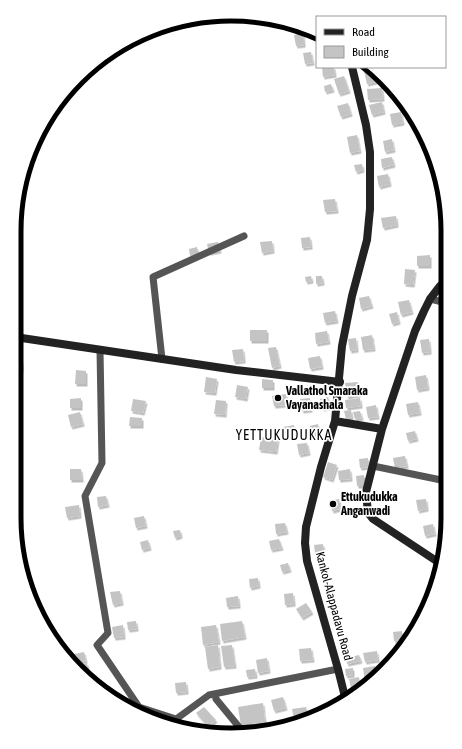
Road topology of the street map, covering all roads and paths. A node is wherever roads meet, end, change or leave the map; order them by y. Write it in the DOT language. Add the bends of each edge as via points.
graph roads {
  1 [pos="352,68"];
  2 [pos="244,236"];
  3 [pos="441,285"];
  4 [pos="430,299"];
  5 [pos="441,302"];
  6 [pos="21,338"];
  7 [pos="100,350"];
  8 [pos="162,359"];
  9 [pos="340,382"];
  10 [pos="335,421"];
  11 [pos="382,429"];
  12 [pos="373,466"];
  13 [pos="441,480"];
  14 [pos="437,561"];
  15 [pos="338,669"];
  16 [pos="215,694"];
  17 [pos="345,695"];
  18 [pos="132,703"];
  19 [pos="156,714"];
  20 [pos="176,719"];
  21 [pos="240,728"];
  1 -- 9 [label="main road, Kankol-Alappadavu Road" via="370,152 370,202 367,240 342,346"];
  2 -- 8 [label="street" via="153,277"];
  3 -- 4 [label="main road"];
  4 -- 5 [label="street"];
  4 -- 11 [label="main road" via="415,331"];
  6 -- 7 [label="main road"];
  7 -- 8 [label="main road"];
  7 -- 18 [label="street" via="102,464 85,496 108,633 97,646"];
  8 -- 9 [label="main road"];
  9 -- 10 [label="main road, Kankol-Alappadavu Road"];
  10 -- 11 [label="main road"];
  10 -- 15 [label="main road, Kankol-Alappadavu Road" via="306,527 305,543 307,561"];
  11 -- 12 [label="main road"];
  12 -- 13 [label="street"];
  12 -- 14 [label="main road" via="366,492 368,513 373,519"];
  15 -- 16 [label="street"];
  15 -- 17 [label="main road, Kankol-Alappadavu Road"];
  16 -- 20 [label="street" via="209,695"];
  16 -- 21 [label="street" via="216,699"];
  19 -- 20 [label="street"];
}
